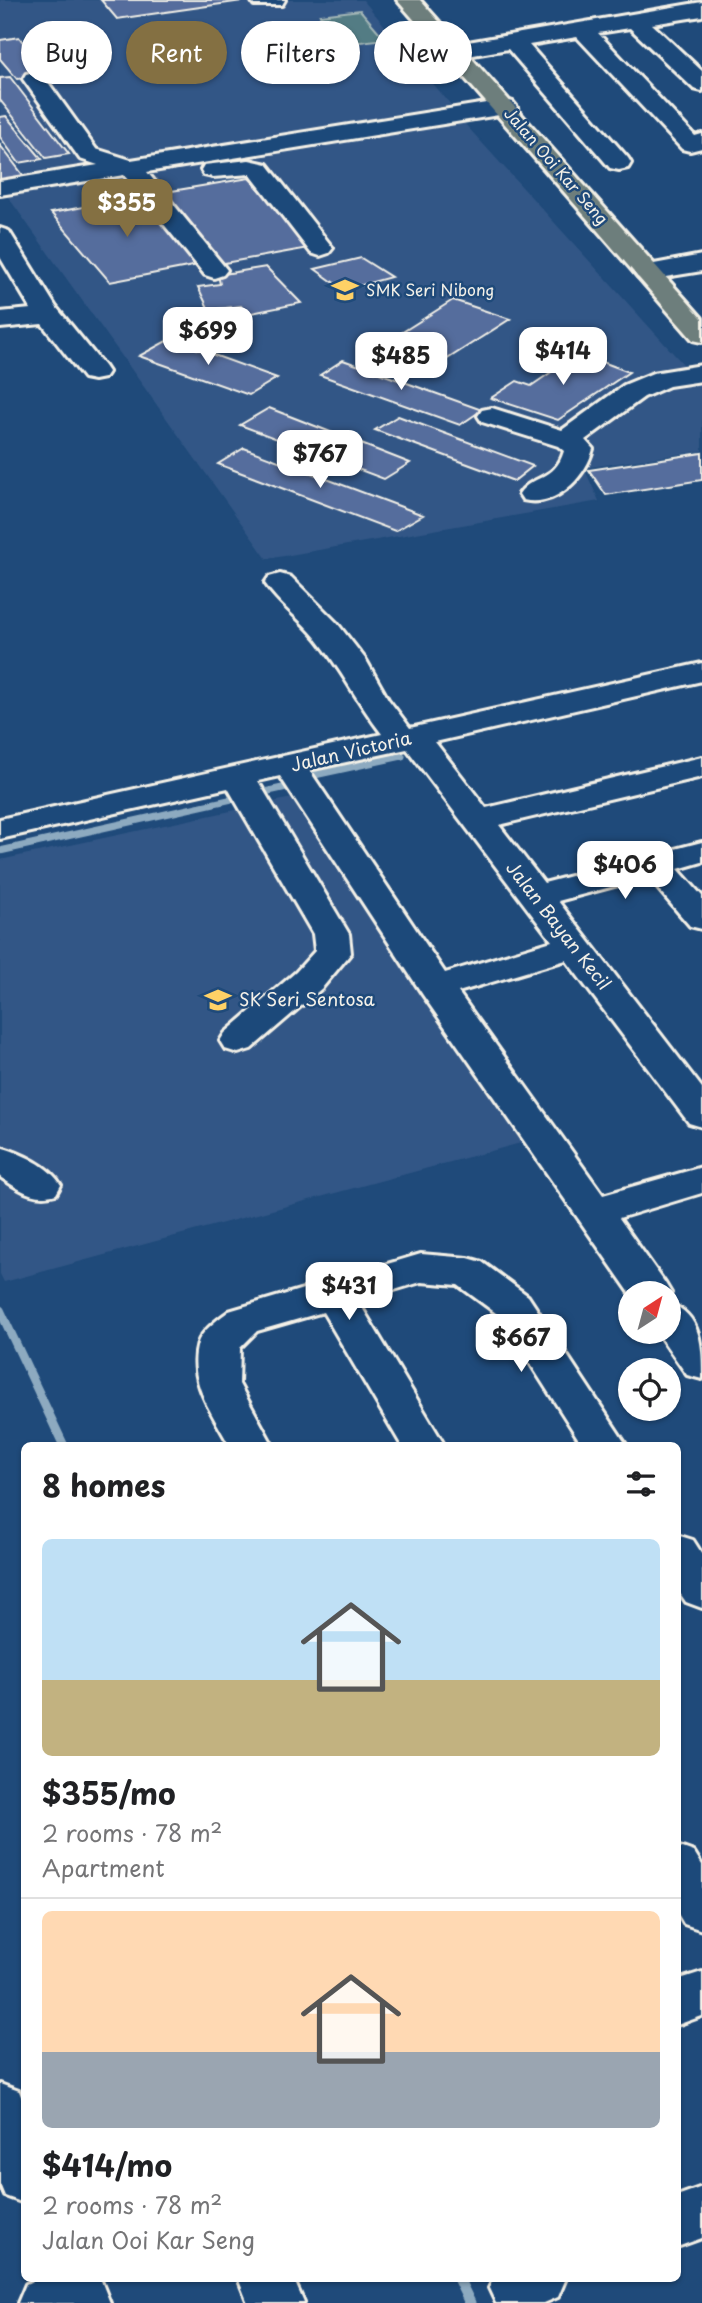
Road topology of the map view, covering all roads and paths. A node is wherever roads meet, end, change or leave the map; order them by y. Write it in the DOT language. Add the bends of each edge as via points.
graph roads {
  1 [pos="262,0"];
  2 [pos="274,0"];
  3 [pos="408,0"];
  4 [pos="701,11"];
  5 [pos="428,21"];
  6 [pos="636,21"];
  7 [pos="584,31"];
  8 [pos="515,43"];
  9 [pos="472,49"];
  10 [pos="472,69"];
  11 [pos="38,84"];
  12 [pos="702,84"];
  13 [pos="505,107"];
  14 [pos="702,141"];
  15 [pos="88,154"];
  16 [pos="620,163"];
  17 [pos="36,164"];
  18 [pos="140,179"];
  19 [pos="0,188"];
  20 [pos="35,195"];
  21 [pos="0,236"];
  22 [pos="320,248"];
  23 [pos="702,263"];
  24 [pos="214,270"];
  25 [pos="647,272"];
  26 [pos="50,315"];
  27 [pos="0,320"];
  28 [pos="702,334"];
  29 [pos="94,372"];
  30 [pos="702,373"];
  31 [pos="492,416"];
  32 [pos="567,440"];
  33 [pos="533,494"];
  34 [pos="280,583"];
  35 [pos="702,672"];
  36 [pos="409,739"];
  37 [pos="290,766"];
  38 [pos="696,776"];
  39 [pos="245,789"];
  40 [pos="477,820"];
  41 [pos="0,829"];
  42 [pos="702,852"];
  43 [pos="656,864"];
  44 [pos="534,896"];
  45 [pos="702,918"];
  46 [pos="574,946"];
  47 [pos="436,987"];
  48 [pos="238,1041"];
  49 [pos="695,1094"];
  50 [pos="0,1160"];
  51 [pos="702,1180"];
  52 [pos="43,1185"];
  53 [pos="593,1212"];
  54 [pos="642,1281"];
  55 [pos="333,1294"];
  56 [pos="681,1335"];
  57 [pos="702,1364"];
  58 [pos="250,1442"];
  59 [pos="422,1442"];
  60 [pos="603,1442"];
  61 [pos="681,1558"];
  62 [pos="702,1590"];
  63 [pos="681,1874"];
  64 [pos="702,1909"];
  65 [pos="702,1994"];
  66 [pos="681,2002"];
  67 [pos="0,2108"];
  68 [pos="21,2169"];
  69 [pos="702,2212"];
  70 [pos="681,2220"];
  71 [pos="267,2282"];
  72 [pos="276,2303"];
  1 -- 2 [label="street"];
  3 -- 5 [label="main road, Jalan Ooi Kar Seng"];
  4 -- 6 [label="street"];
  6 -- 7 [label="street"];
  6 -- 12 [label="street"];
  7 -- 8 [label="street"];
  7 -- 14 [label="street" via="690,144"];
  8 -- 9 [label="street"];
  8 -- 16 [label="street"];
  10 -- 13 [label="main road, Jalan Ooi Kar Seng"];
  11 -- 15 [label="street"];
  13 -- 18 [label="street"];
  13 -- 25 [label="main road, Jalan Ooi Kar Seng"];
  15 -- 17 [label="street"];
  15 -- 18 [label="street"];
  18 -- 19 [label="street"];
  18 -- 20 [label="street"];
  18 -- 22 [label="street" via="166,187 178,176 201,171 258,169"];
  18 -- 24 [label="street"];
  21 -- 26 [label="street"];
  23 -- 25 [label="street"];
  25 -- 28 [label="main road, Jalan Ooi Kar Seng"];
  26 -- 27 [label="street"];
  26 -- 29 [label="street"];
  30 -- 32 [label="street" via="663,379 634,391"];
  31 -- 32 [label="street"];
  32 -- 33 [label="street" via="579,449 576,462 563,481"];
  34 -- 36 [label="street, Jalan Bayan Kecil" via="333,639 373,701"];
  35 -- 36 [label="street, Jalan Victoria"];
  36 -- 37 [label="street, Jalan Victoria"];
  36 -- 40 [label="street, Jalan Bayan Kecil"];
  37 -- 39 [label="street, Jalan Victoria"];
  37 -- 47 [label="street"];
  38 -- 40 [label="street"];
  39 -- 41 [label="street, Jalan Victoria"];
  39 -- 48 [label="street" via="331,934 332,953 309,980"];
  40 -- 44 [label="street, Jalan Bayan Kecil"];
  42 -- 43 [label="street"];
  43 -- 44 [label="street"];
  43 -- 45 [label="street"];
  44 -- 46 [label="street, Jalan Bayan Kecil"];
  46 -- 47 [label="street"];
  46 -- 49 [label="street, Jalan Bayan Kecil"];
  47 -- 53 [label="street"];
  50 -- 52 [label="street"];
  51 -- 53 [label="street"];
  53 -- 54 [label="street"];
  55 -- 58 [label="street" via="243,1321 219,1343 218,1384"];
  55 -- 59 [label="street"];
  55 -- 60 [label="street" via="421,1268 468,1272 514,1306"];
  56 -- 57 [label="street"];
  61 -- 62 [label="street"];
  63 -- 64 [label="street"];
  65 -- 66 [label="street"];
  67 -- 68 [label="street"];
  69 -- 70 [label="street"];
  71 -- 72 [label="street"];
}
